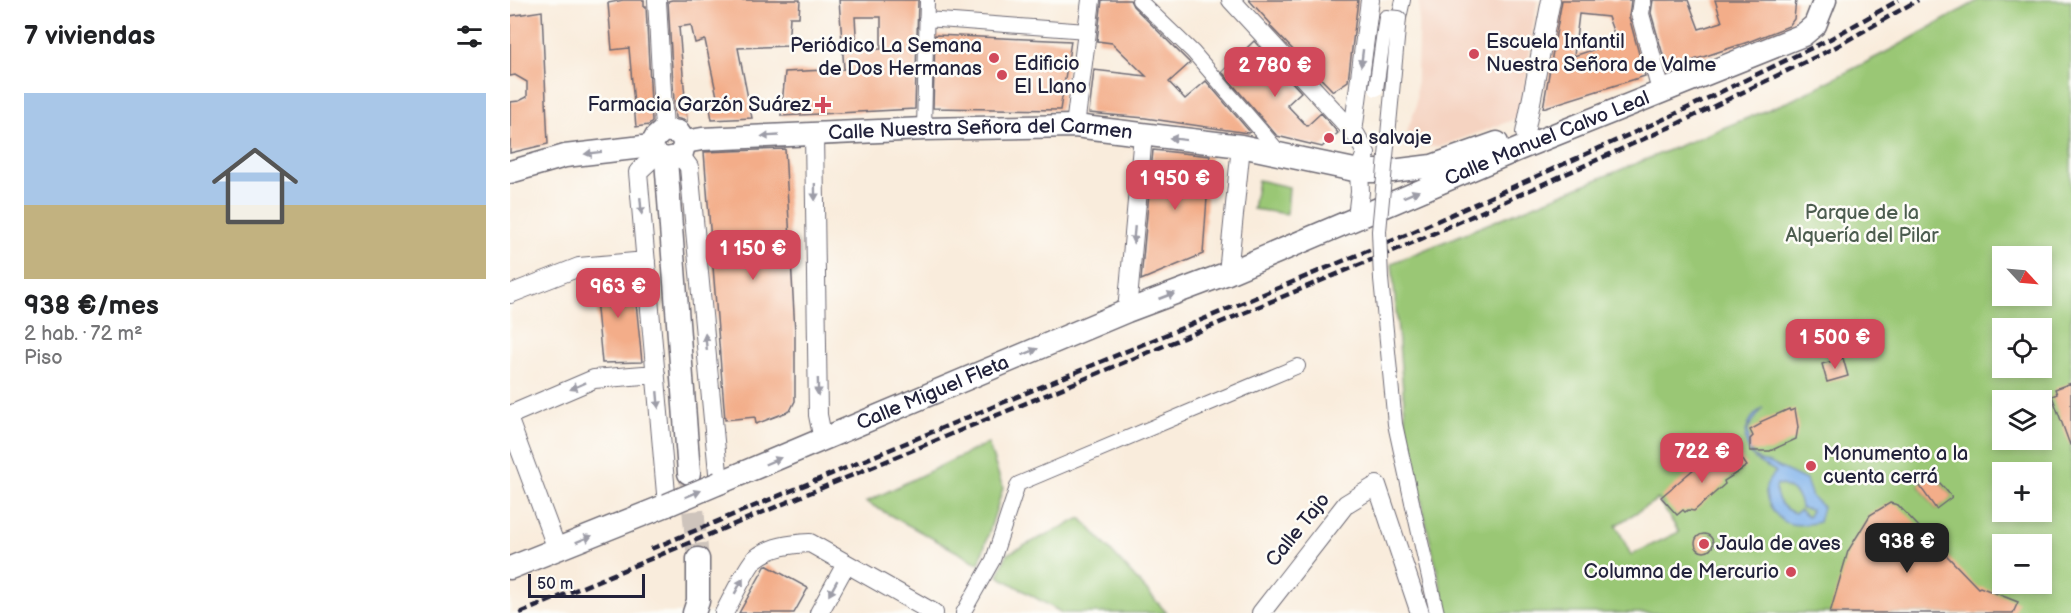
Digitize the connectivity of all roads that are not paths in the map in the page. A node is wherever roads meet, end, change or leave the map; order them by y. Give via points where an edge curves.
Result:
1 (657, 0) edge
2 (927, 0) edge
3 (1091, 0) edge
4 (1139, 0) edge
5 (1231, 0) edge
6 (1370, 0) edge
7 (1403, 0) edge
8 (1551, 0) edge
9 (1642, 0) edge
10 (1812, 0) edge
11 (1825, 0) edge
12 (926, 18) junction
13 (1399, 18) junction
14 (1088, 31) junction
15 (1803, 35) junction
16 (1376, 89) dead end
17 (1658, 92) junction
18 (1075, 126) junction
19 (924, 129) junction
20 (1353, 132) junction
21 (814, 134) junction
22 (1143, 135) junction
23 (1522, 141) junction
24 (1241, 146) junction
25 (667, 148) junction
26 (1281, 154) junction
27 (1359, 171) junction
28 (510, 172) edge
29 (1357, 217) junction
30 (646, 261) junction
31 (1228, 273) junction
32 (510, 294) edge
33 (1127, 311) junction
34 (1298, 366) dead end
35 (656, 374) junction
36 (510, 416) edge
37 (510, 423) edge
38 (823, 440) junction
39 (689, 473) tunnel mouth
40 (719, 483) junction
41 (667, 505) junction
42 (557, 549) junction
43 (698, 559) tunnel mouth
44 (846, 564) junction
45 (510, 568) edge
46 (694, 613) edge
47 (724, 613) edge
48 (819, 613) edge
49 (934, 613) edge
50 (963, 613) edge
51 (1261, 613) edge
52 (1420, 613) edge
53 (1437, 613) edge

1 - 25 street
2 - 12 street
3 - 14 street
4 - 26 street via 1193,52
5 - 20 street
6 -> 20 street
7 - 13 street
8 - 23 street
9 - 17 street via 1640,14
10 - 15 street
11 - 15 street via 1815,25
12 - 14 street
12 - 19 street
13 - 16 street, bridge via 1386,17
13 - 53 street, bridge via 1379,231 1381,279 1395,424
14 - 18 street
15 - 17 street, Calle Manuel Calvo Leal
17 - 23 street, Calle Nuestra Señora del Carmen
18 - 19 street, Calle Nuestra Señora del Carmen
18 - 22 street, Calle Nuestra Señora del Carmen
19 - 21 street, Calle Nuestra Señora del Carmen
20 - 27 street via 1366,153
21 -> 25 street, Calle Nuestra Señora del Carmen via 702,139
21 -> 38 street via 818,415
24 -> 22 street, Calle Nuestra Señora del Carmen
22 -> 33 street
23 - 27 street, Calle Nuestra Señora del Carmen via 1432,166
29 -> 23 street, Calle Manuel Calvo Leal
24 - 26 street, Calle Nuestra Señora del Carmen
24 - 31 street
25 -> 28 street, Calle Nuestra Señora del Carmen via 565,156
25 -> 30 street via 638,172
25 - 39 street
40 -> 25 street via 689,167
26 - 27 street, Calle Nuestra Señora del Carmen
27 - 29 street
29 - 31 street, Calle Miguel Fleta
30 - 32 street via 579,267
30 - 35 street
33 -> 31 street, Calle Miguel Fleta
38 -> 33 street, Calle Miguel Fleta
34 - 50 street via 1018,484 993,560
35 -> 36 street via 594,379
35 -> 41 street
37 - 42 street
40 -> 38 street, Calle Miguel Fleta
41 -> 40 street, Calle Miguel Fleta, bridge
42 -> 41 street, Calle Miguel Fleta
42 - 45 street, Calle Miguel Fleta
43 - 46 street via 698,601
47 -> 44 street via 754,560 774,549 810,543
44 -> 48 street
44 - 49 street
51 - 52 street, Calle Tajo via 1346,504 1377,485

